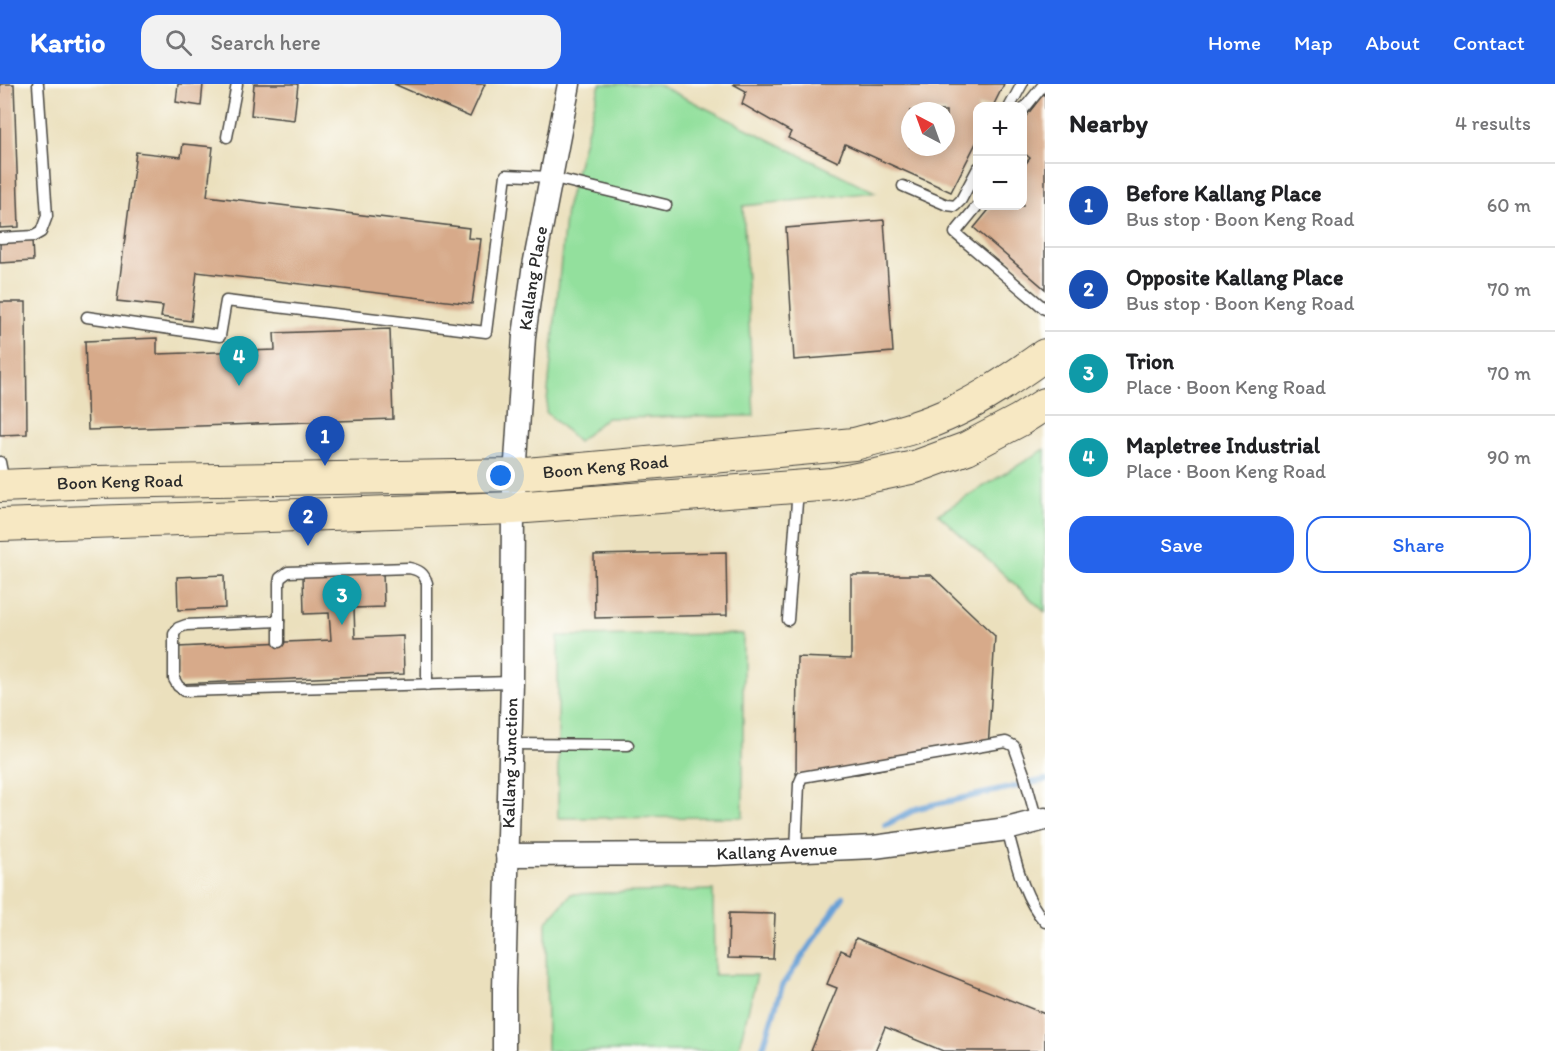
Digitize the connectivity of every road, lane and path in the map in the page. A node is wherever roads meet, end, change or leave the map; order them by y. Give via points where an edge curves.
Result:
1 (38, 84) edge
2 (237, 84) edge
3 (569, 84) edge
4 (1022, 84) edge
5 (1044, 84) edge
6 (1012, 102) edge
7 (1027, 105) edge
8 (226, 137) dead end
9 (550, 177) junction
10 (973, 177) edge
11 (903, 186) dead end
12 (666, 205) dead end
13 (974, 210) edge
14 (0, 238) edge
15 (1045, 309) edge
16 (87, 318) dead end
17 (1045, 355) edge
18 (1045, 404) edge
19 (516, 475) junction
20 (2, 478) edge
21 (798, 486) junction
22 (513, 508) junction
23 (0, 525) edge
24 (788, 620) dead end
25 (279, 621) junction
26 (279, 642) dead end
27 (512, 682) junction
28 (427, 685) junction
29 (510, 744) junction
30 (628, 745) dead end
31 (1041, 820) edge
32 (1007, 829) junction
33 (796, 851) junction
34 (507, 855) junction
35 (1045, 922) edge
36 (504, 1051) edge

1 - 14 lane via 47,216 41,231 34,236
2 - 8 lane
3 - 9 street, Kallang Place
4 - 6 lane
5 - 7 lane
9 - 12 lane
9 - 16 lane via 506,175 486,332 226,301 220,336
9 - 19 street, Kallang Place via 524,336
10 - 11 lane via 955,206
13 - 15 lane via 955,233
17 - 19 main road, Boon Keng Road via 955,412 854,444
18 - 21 main road, Boon Keng Road via 967,448 915,466 833,484
19 - 20 main road, Boon Keng Road via 108,482
19 - 22 street, Kallang Junction
21 - 22 main road, Boon Keng Road
21 - 24 lane
22 - 23 main road, Boon Keng Road
22 - 27 street, Kallang Junction
25 - 26 lane
25 - 28 lane via 279,583 288,572 416,570 427,583
25 - 28 lane via 182,626 175,630 174,679 178,686 185,691 280,684
27 - 28 lane
27 - 29 street, Kallang Junction
29 - 30 lane
29 - 34 street, Kallang Junction
31 - 32 street, Kallang Avenue
31 - 33 lane via 1014,746 1006,742 802,777
32 - 33 street, Kallang Avenue via 874,847
32 - 35 lane via 1026,892
33 - 34 street, Kallang Avenue
34 - 36 street, Kallang Junction

